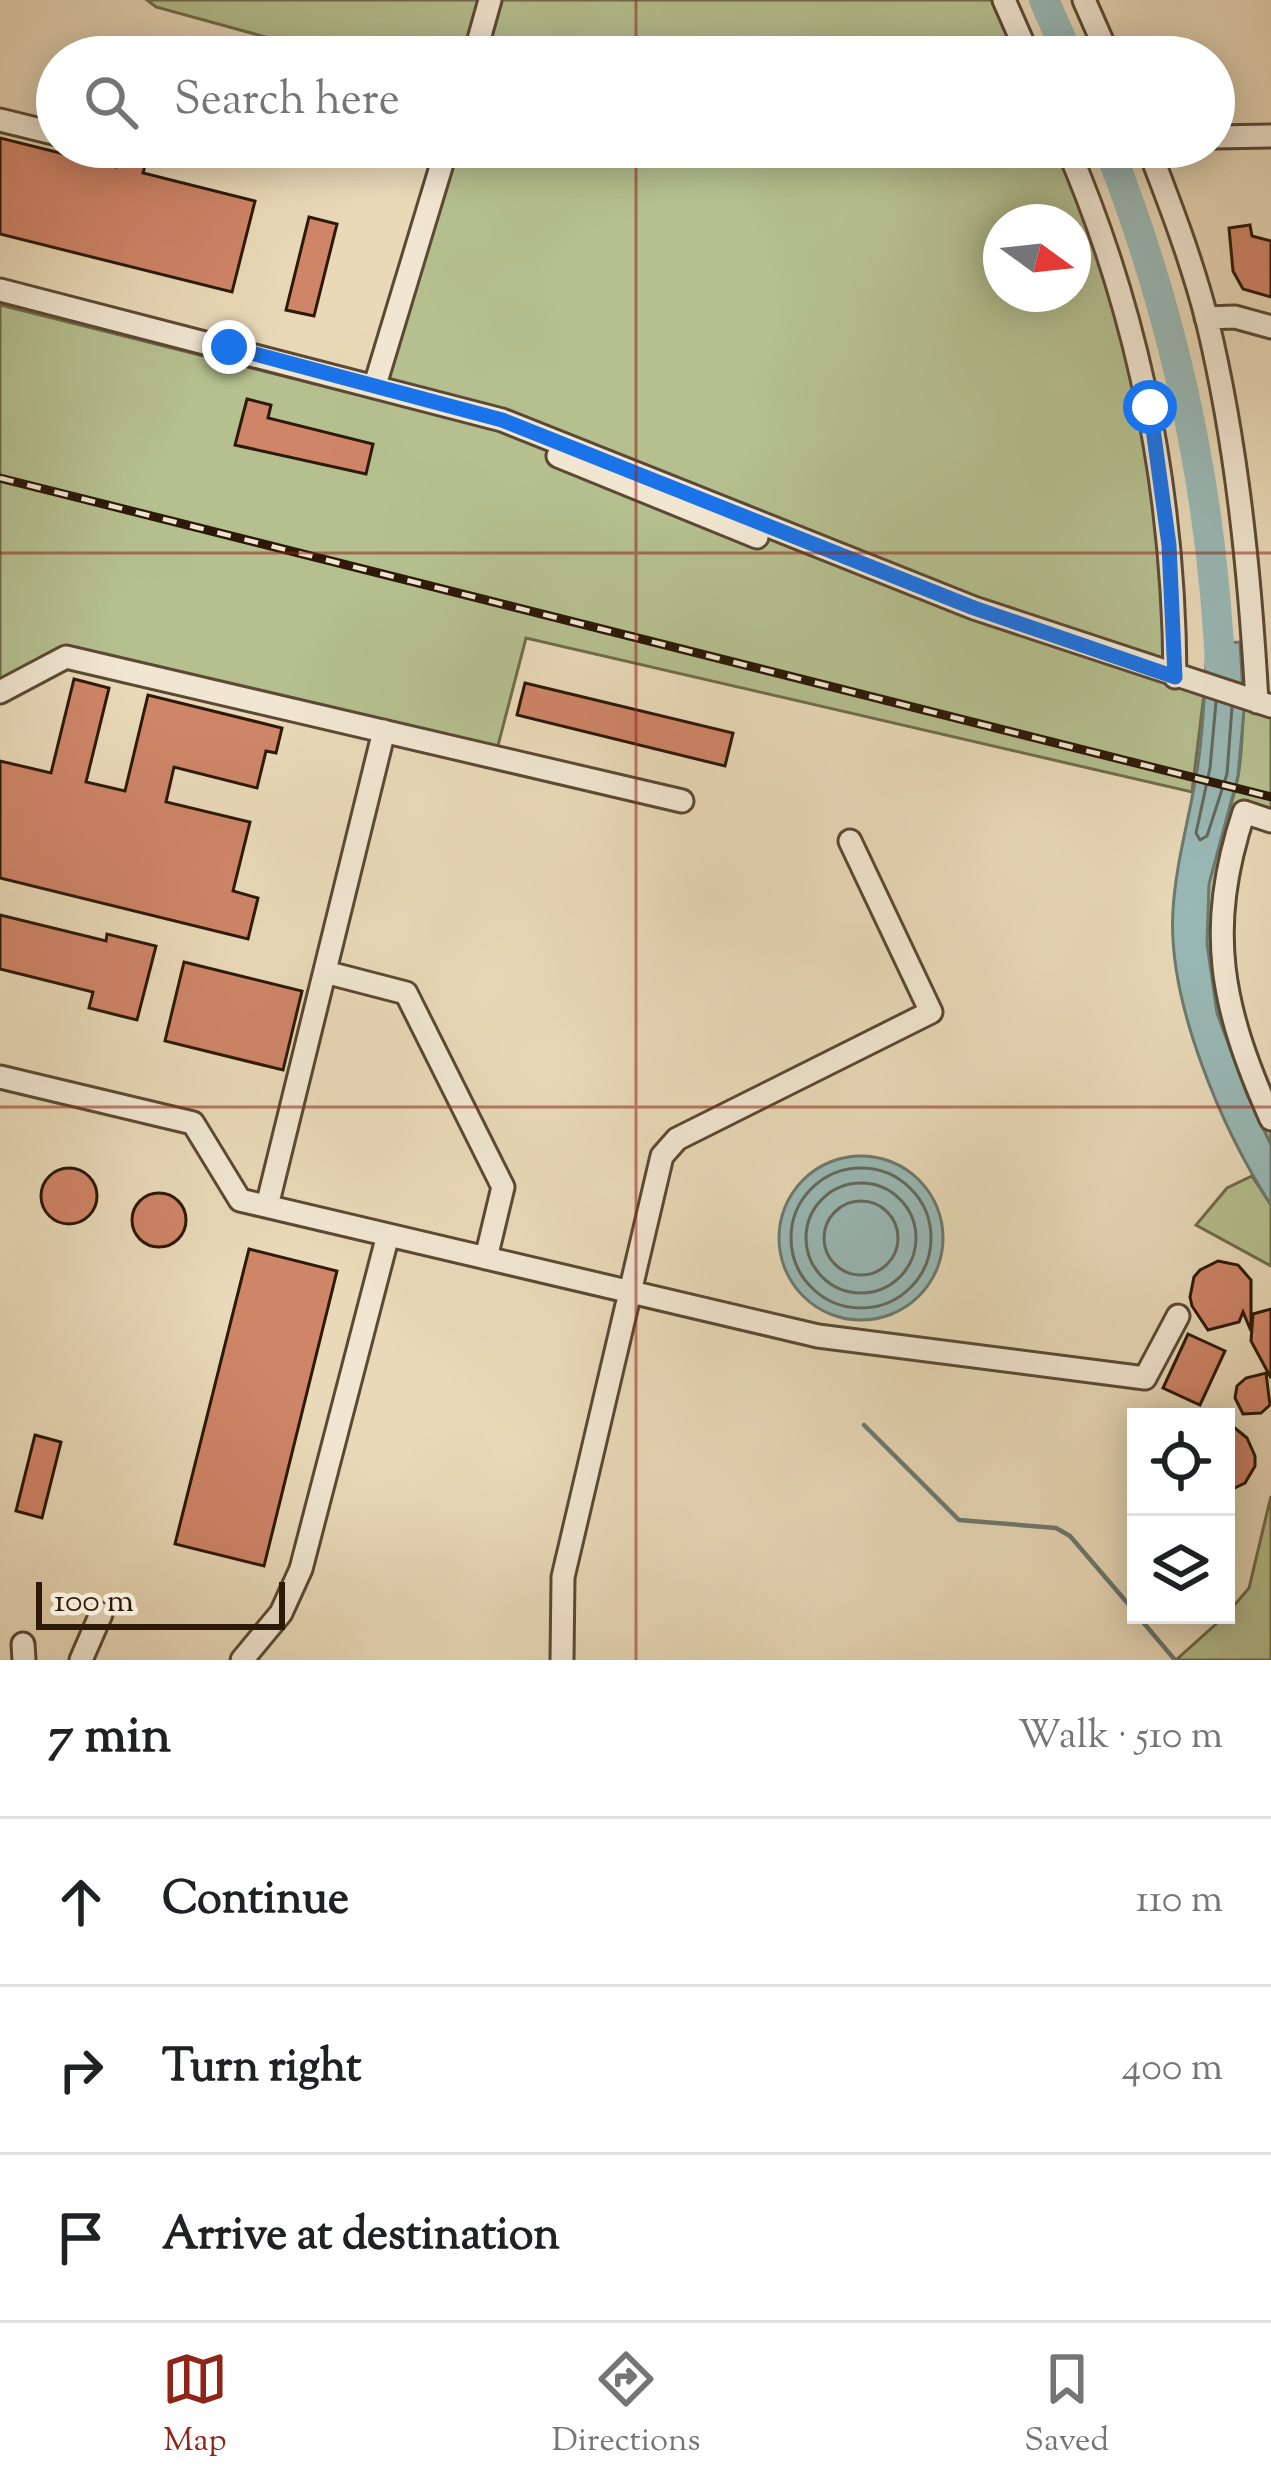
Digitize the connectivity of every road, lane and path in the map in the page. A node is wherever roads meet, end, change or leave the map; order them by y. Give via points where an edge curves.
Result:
1 (490, 0) edge
2 (1004, 0) edge
3 (1084, 0) edge
4 (480, 36) edge
5 (1020, 36) edge
6 (1100, 36) edge
7 (0, 120) edge
8 (36, 129) edge
9 (1235, 136) edge
10 (1271, 136) edge
11 (441, 168) edge
12 (1075, 168) edge
13 (1155, 168) edge
14 (0, 290) edge
15 (0, 305) edge
16 (1206, 319) junction
17 (1271, 327) edge
18 (375, 385) junction
19 (974, 608) junction
20 (0, 667) edge
21 (32, 675) junction
22 (1184, 680) junction
23 (0, 692) edge
24 (1257, 702) edge
25 (384, 731) junction
26 (682, 801) dead end
27 (1271, 821) edge
28 (850, 841) dead end
29 (325, 972) junction
30 (0, 1077) edge
31 (1271, 1119) edge
32 (267, 1206) junction
33 (388, 1234) junction
34 (486, 1258) junction
35 (630, 1292) junction
36 (1178, 1316) dead end
37 (101, 1614) dead end
38 (81, 1660) edge
39 (242, 1660) edge
40 (562, 1660) edge

1 - 4 street
2 - 5 street
3 - 6 street
7 - 8 street
9 - 10 street
11 - 18 street
12 - 22 street via 1119,280 1150,407
13 - 16 street
14 - 18 street
15 - 19 street via 499,433 737,530
16 - 17 street via 1235,316
16 - 24 street via 1235,474
18 - 19 street via 543,434
19 - 22 street
20 - 21 street
21 - 23 street
21 - 25 street via 66,657
22 - 24 street
25 - 26 street
25 - 29 street
27 - 31 street via 1244,812 1222,887 1222,957 1237,1031
28 - 35 street via 931,1012 669,1146
29 - 32 street
29 - 34 street via 406,993 503,1186
30 - 32 street via 193,1123 240,1200
32 - 33 street
33 - 34 street
33 - 39 street via 301,1569 281,1613
34 - 35 street
35 - 36 street via 818,1336 1145,1378
35 - 40 street via 563,1577
37 - 38 street

